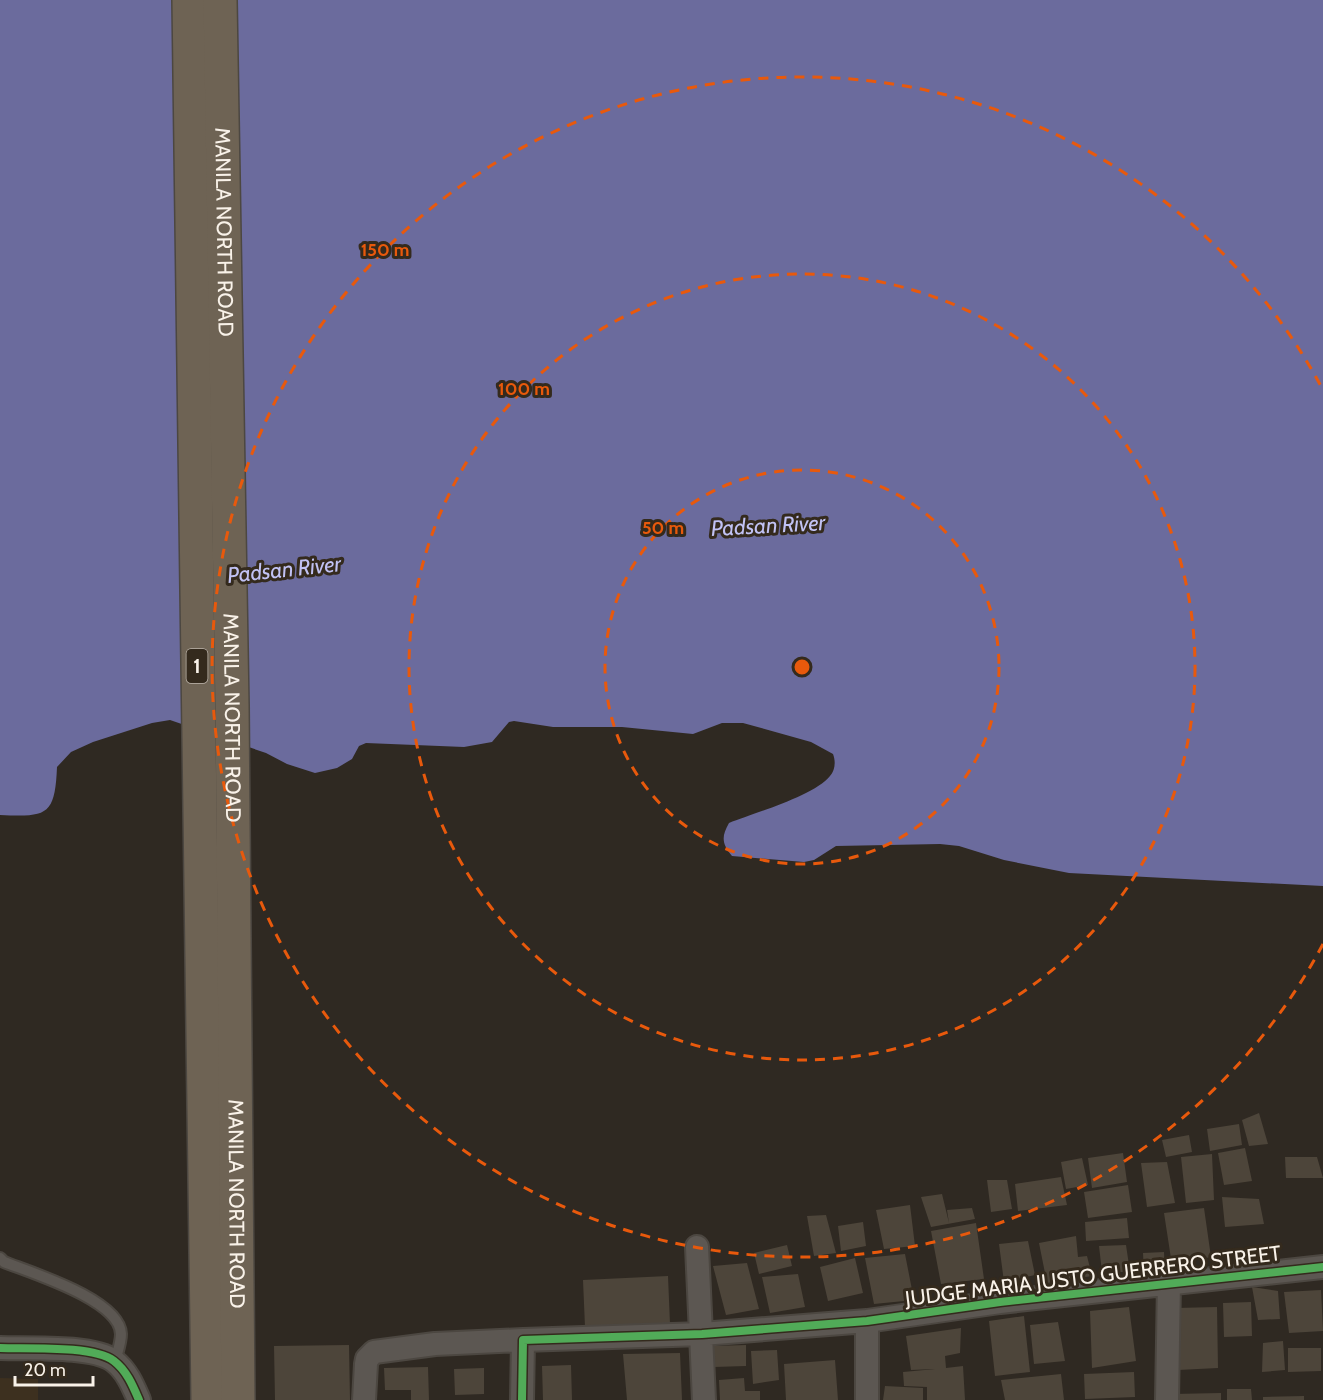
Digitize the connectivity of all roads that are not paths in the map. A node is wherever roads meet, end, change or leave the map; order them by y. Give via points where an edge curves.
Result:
1 (189, 0) edge
2 (220, 0) edge
3 (697, 1246) dead end
4 (0, 1258) edge
5 (1323, 1267) edge
6 (1169, 1282) junction
7 (867, 1321) junction
8 (223, 1332) junction
9 (702, 1334) junction
10 (523, 1340) junction
11 (0, 1348) edge
12 (115, 1362) junction
13 (139, 1400) edge
14 (208, 1400) edge
15 (238, 1400) edge
16 (364, 1400) edge
17 (522, 1400) edge
18 (704, 1400) edge
19 (867, 1400) edge
20 (1167, 1400) edge

1 - 8 highway, MANILA NORTH ROAD / 1 via 197,708
2 - 8 highway, MANILA NORTH ROAD / 1 via 231,694
3 - 9 street
4 - 12 lane via 84,1294 114,1317 121,1333
5 - 6 street, JUDGE MARIA JUSTO GUERRERO STREET
6 - 7 street, JUDGE MARIA JUSTO GUERRERO STREET
6 - 20 street
7 - 9 street, JUDGE MARIA JUSTO GUERRERO STREET
7 - 19 street
8 - 14 highway, MANILA NORTH ROAD / 1
8 - 15 highway, MANILA NORTH ROAD / 1
9 - 10 street, JUDGE MARIA JUSTO GUERRERO STREET
9 - 18 street
10 - 16 street, JUDGE MARIA JUSTO GUERRERO STREET via 435,1344 374,1352 367,1359
10 - 17 street
11 - 12 street via 76,1350 106,1356
12 - 13 street

